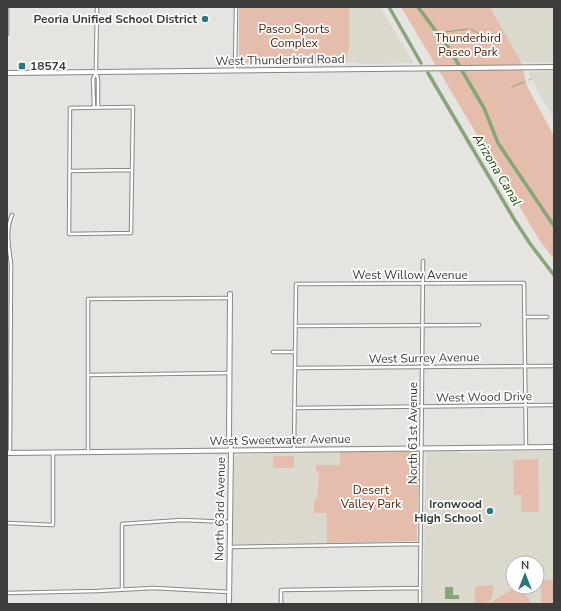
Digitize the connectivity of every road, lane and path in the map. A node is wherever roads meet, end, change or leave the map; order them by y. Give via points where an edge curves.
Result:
1 (7, 7) edge
2 (97, 7) edge
3 (236, 7) edge
4 (7, 34) edge
5 (554, 67) edge
6 (235, 71) junction
7 (96, 72) junction
8 (7, 73) edge
9 (94, 93) junction
10 (98, 93) junction
11 (94, 108) junction
12 (98, 108) junction
13 (132, 170) junction
14 (70, 171) junction
15 (12, 215) dead end
16 (7, 235) edge
17 (423, 261) dead end
18 (423, 283) junction
19 (230, 296) joint
20 (9, 300) edge
21 (524, 317) junction
22 (547, 317) dead end
23 (479, 325) dead end
24 (296, 326) junction
25 (423, 326) junction
26 (273, 352) dead end
27 (295, 352) junction
28 (525, 366) junction
29 (554, 366) edge
30 (295, 368) junction
31 (422, 368) junction
32 (229, 373) junction
33 (88, 375) junction
34 (8, 376) edge
35 (554, 405) edge
36 (526, 406) junction
37 (422, 407) junction
38 (294, 408) junction
39 (526, 447) junction
40 (554, 447) edge
41 (422, 448) junction
42 (294, 449) junction
43 (231, 450) junction
44 (88, 452) junction
45 (8, 453) edge
46 (53, 453) junction
47 (230, 522) junction
48 (7, 523) edge
49 (421, 544) junction
50 (230, 547) junction
51 (420, 588) junction
52 (122, 589) junction
53 (229, 592) junction
54 (7, 593) edge
55 (229, 604) edge
56 (281, 604) edge
57 (420, 604) edge

1 - 4 street
2 - 7 street
3 - 6 street
5 - 6 street, West Thunderbird Road
6 - 7 street, West Thunderbird Road
7 - 8 street, West Thunderbird Road
7 - 9 street
7 - 10 street
9 - 10 street
9 - 11 street
10 - 12 street
11 - 12 street
11 - 14 street via 70,108
12 - 13 street via 133,108
13 - 14 street
13 - 14 street via 131,234 69,234
15 - 16 street
16 - 20 street via 11,264
17 - 18 street, North 61st Avenue
18 - 21 street, West Willow Avenue via 524,283
18 - 24 street, West Willow Avenue via 296,284
18 - 25 street, North 61st Avenue
19 - 32 street, North 63rd Avenue
19 - 33 street via 88,299
20 - 34 street
21 - 22 street
21 - 28 street
23 - 25 street
24 - 25 street
24 - 27 street
25 - 31 street, North 61st Avenue
26 - 27 street
27 - 30 street
28 - 29 street, West Surrey Avenue
28 - 31 street, West Surrey Avenue
28 - 36 street
30 - 31 street, West Surrey Avenue
30 - 38 street
31 - 37 street, North 61st Avenue
32 - 33 street
32 - 43 street, North 63rd Avenue
33 - 44 street
34 - 45 street
35 - 36 street, West Wood Drive
36 - 37 street, West Wood Drive
36 - 39 street
37 - 38 street, West Wood Drive
37 - 41 street, North 61st Avenue
38 - 42 street
39 - 40 street, West Sweetwater Avenue
39 - 41 street, West Sweetwater Avenue
41 - 42 street, West Sweetwater Avenue
41 - 49 street, North 61st Avenue
42 - 43 street, West Sweetwater Avenue
43 - 44 street, West Sweetwater Avenue
43 - 47 street, North 63rd Avenue
44 - 46 street, West Sweetwater Avenue
45 - 46 street, West Sweetwater Avenue
46 - 48 street via 53,525
47 - 50 street, North 63rd Avenue
47 - 52 street via 182,520 122,524
49 - 50 street
49 - 51 street, North 61st Avenue
50 - 53 street, North 63rd Avenue
51 - 56 street via 281,590
51 - 57 street, North 61st Avenue
52 - 53 street
52 - 54 street via 98,592
53 - 55 street, North 63rd Avenue

